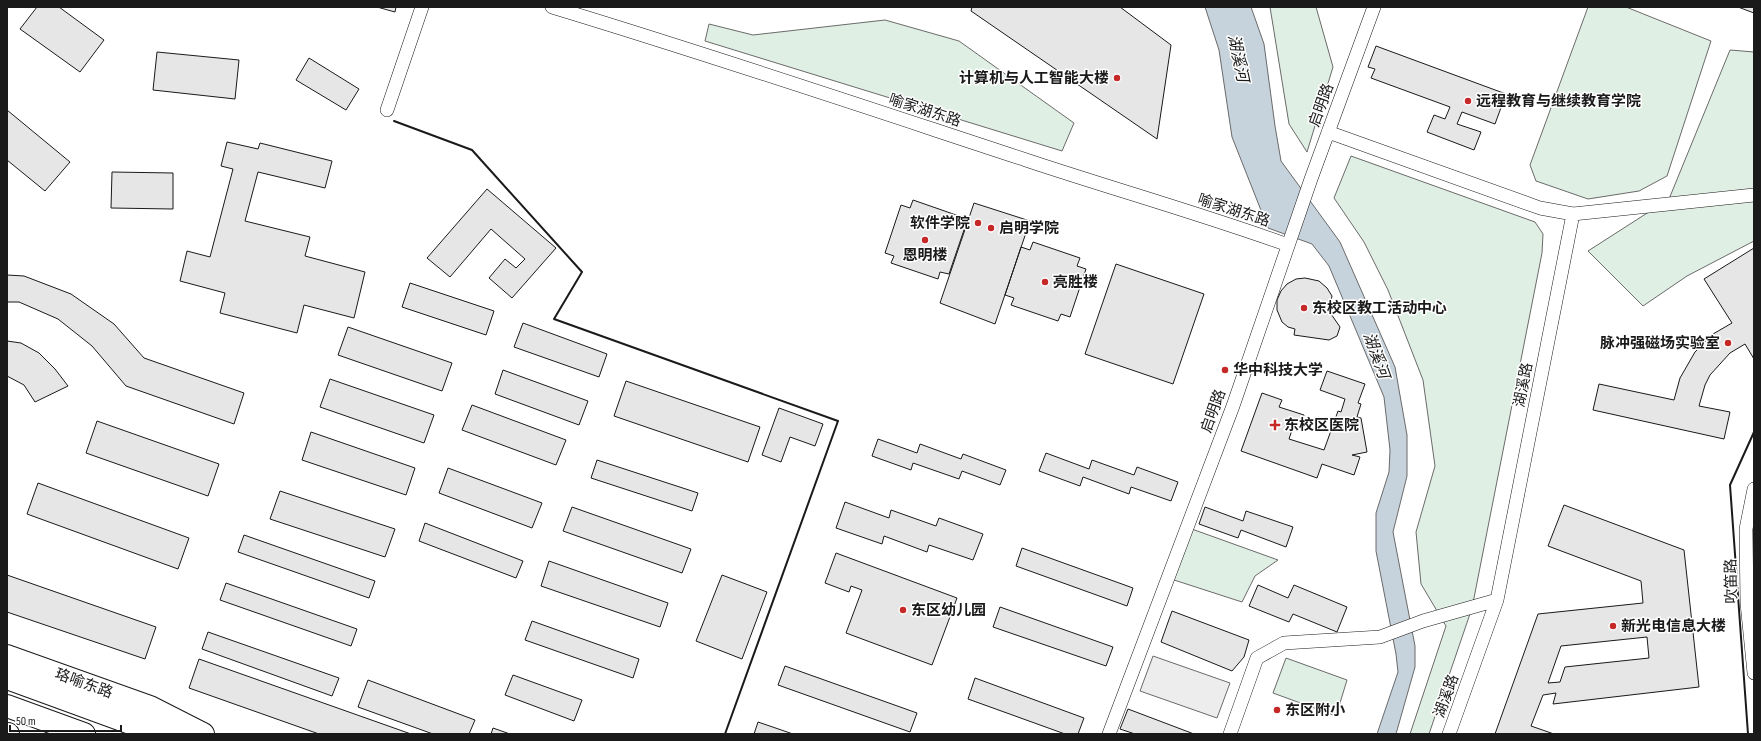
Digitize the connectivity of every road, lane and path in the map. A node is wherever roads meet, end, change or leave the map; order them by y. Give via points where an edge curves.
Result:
1 (422, 7) edge
2 (552, 7) edge
3 (1374, 7) edge
4 (387, 110) dead end
5 (1328, 132) junction
6 (1754, 195) edge
7 (1573, 214) junction
8 (1288, 244) junction
9 (1754, 489) edge
10 (1497, 600) junction
11 (7, 656) edge
12 (1754, 673) edge
13 (7, 678) edge
14 (7, 706) edge
15 (84, 734) edge
16 (168, 734) edge
17 (203, 734) edge
18 (1109, 734) edge
19 (1230, 734) edge
20 (1449, 734) edge

1 - 4 street
2 - 8 street, 喻家湖东路
3 - 5 street, 启明路
5 - 7 street via 1540,208
5 - 8 street, 启明路
6 - 7 street
7 - 10 street, 湖溪路
8 - 18 street, 启明路 via 1233,406
9 - 12 street, 吹笛路 via 1746,529 1747,603
10 - 19 street via 1423,621 1380,637 1284,643 1257,658
10 - 20 street, 湖溪路
11 - 17 highway, 珞喻东路 via 150,707
13 - 16 highway via 133,724
14 - 15 highway

